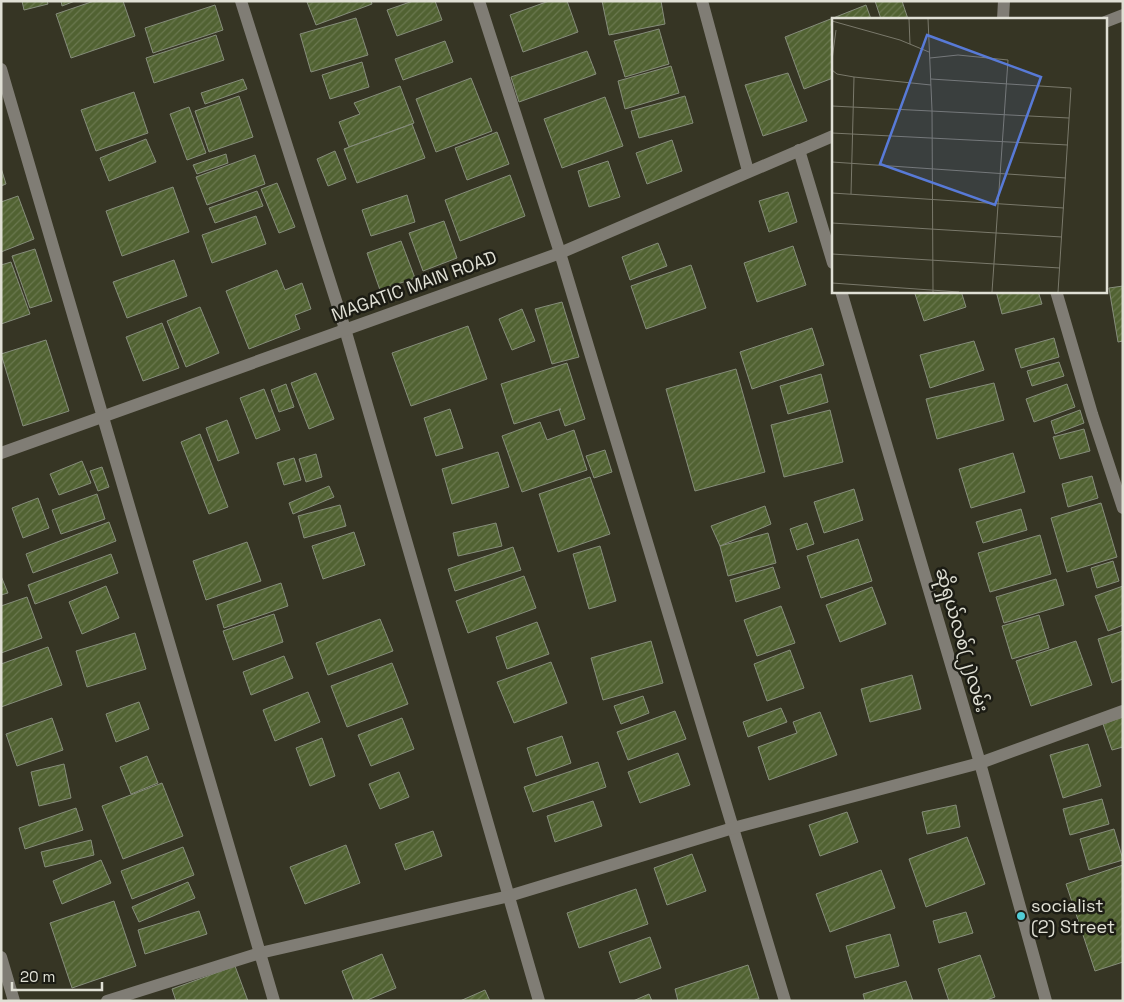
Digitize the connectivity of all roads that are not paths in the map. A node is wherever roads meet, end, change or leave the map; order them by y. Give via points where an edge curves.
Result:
1 (241, 1) edge
2 (479, 1) edge
3 (702, 1) edge
4 (1004, 1) edge
5 (1123, 15) edge
6 (1003, 18) edge
7 (1106, 22) edge
8 (1, 69) edge
9 (832, 136) edge
10 (799, 150) junction
11 (748, 171) junction
12 (560, 252) junction
13 (832, 260) edge
14 (841, 292) edge
15 (1056, 292) edge
16 (345, 329) junction
17 (103, 417) junction
18 (1, 453) edge
19 (1123, 508) edge
20 (1123, 711) edge
21 (980, 763) junction
22 (733, 828) junction
23 (509, 896) junction
24 (260, 954) junction
25 (1, 957) edge
26 (14, 1001) edge
27 (107, 1001) edge
28 (274, 1001) edge
29 (539, 1001) edge
30 (785, 1001) edge
31 (1046, 1001) edge

1 - 16 street
2 - 12 street
3 - 11 street
4 - 6 street
5 - 7 street
8 - 17 street
9 - 10 street, MAGATIC MAIN ROAD
10 - 11 street, MAGATIC MAIN ROAD
10 - 13 street
11 - 12 street, MAGATIC MAIN ROAD
12 - 16 street, MAGATIC MAIN ROAD
12 - 22 street
14 - 21 street, ဆိုရှယ်လစ်(၂)လမ်း
15 - 19 street
16 - 17 street, MAGATIC MAIN ROAD
16 - 23 street
17 - 18 street, MAGATIC MAIN ROAD
17 - 24 street
20 - 21 street
21 - 22 street
21 - 31 street, ဆိုရှယ်လစ်(၂)လမ်း
22 - 23 street
22 - 30 street
23 - 24 street
23 - 29 street
24 - 27 street
24 - 28 street
25 - 26 street

